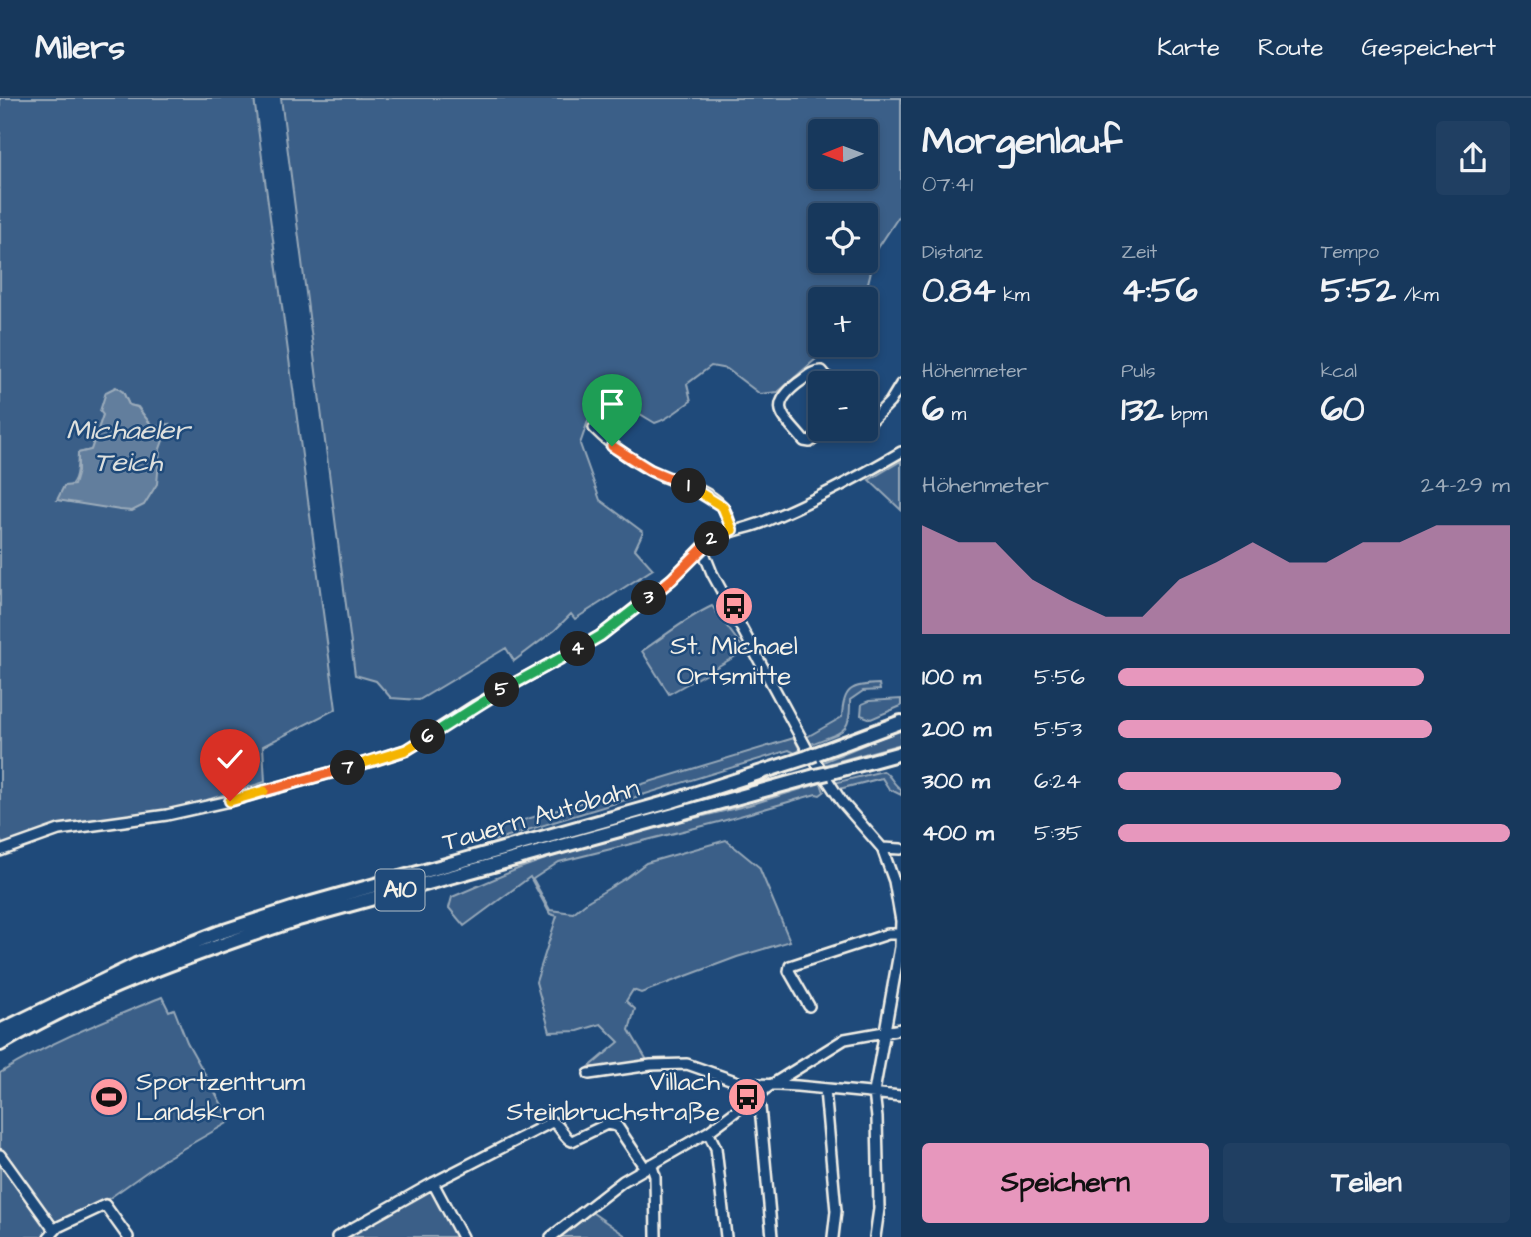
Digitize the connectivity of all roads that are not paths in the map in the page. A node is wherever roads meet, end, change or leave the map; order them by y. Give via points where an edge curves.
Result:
1 (808, 376) edge
2 (901, 384) edge
3 (878, 414) edge
4 (594, 428) dead end
5 (811, 441) edge
6 (901, 452) edge
7 (732, 530) junction
8 (702, 548) junction
9 (901, 722) edge
10 (901, 753) edge
11 (882, 848) junction
12 (901, 849) edge
13 (0, 851) edge
14 (901, 934) edge
15 (809, 1006) dead end
16 (901, 1029) edge
17 (0, 1031) edge
18 (886, 1032) junction
19 (0, 1044) edge
20 (589, 1074) dead end
21 (771, 1085) junction
22 (825, 1090) junction
23 (874, 1092) junction
24 (901, 1096) edge
25 (754, 1097) junction
26 (708, 1132) junction
27 (0, 1155) edge
28 (648, 1166) junction
29 (433, 1183) junction
30 (51, 1234) edge
31 (128, 1237) edge
32 (337, 1237) edge
33 (462, 1237) edge
34 (551, 1237) edge
35 (656, 1237) edge
36 (726, 1237) edge
37 (772, 1237) edge
38 (833, 1237) edge
39 (874, 1237) edge

1 - 5 street via 783,395 780,403 781,412 804,441
2 - 3 street
4 - 7 street via 612,446 650,470 717,501
6 - 7 street via 842,486 759,524
7 - 8 street
8 - 11 street via 807,749 842,802
8 - 13 street via 672,579 600,636 406,750 230,801 167,816 59,830
9 - 17 highway, Tauern Autobahn / A10 via 668,802 218,933 136,965
10 - 19 highway, Tauern Autobahn / A10, bridge via 298,919 146,974
11 - 12 street
11 - 14 street via 894,881
14 - 15 street via 888,934 790,966
14 - 18 street
16 - 18 street
18 - 21 street via 845,1039
18 - 23 street
20 - 21 street via 688,1064 741,1083
21 - 22 street
21 - 25 street
22 - 23 street
22 - 38 street via 836,1211
23 - 24 street
23 - 39 street via 879,1209
25 - 26 street
25 - 37 street via 760,1107
26 - 28 street
26 - 36 street via 716,1148
27 - 30 street
28 - 29 street via 617,1126 607,1124 572,1141 552,1122
28 - 34 street
28 - 35 street via 655,1176
29 - 32 street
29 - 33 street
30 - 31 street via 105,1205

